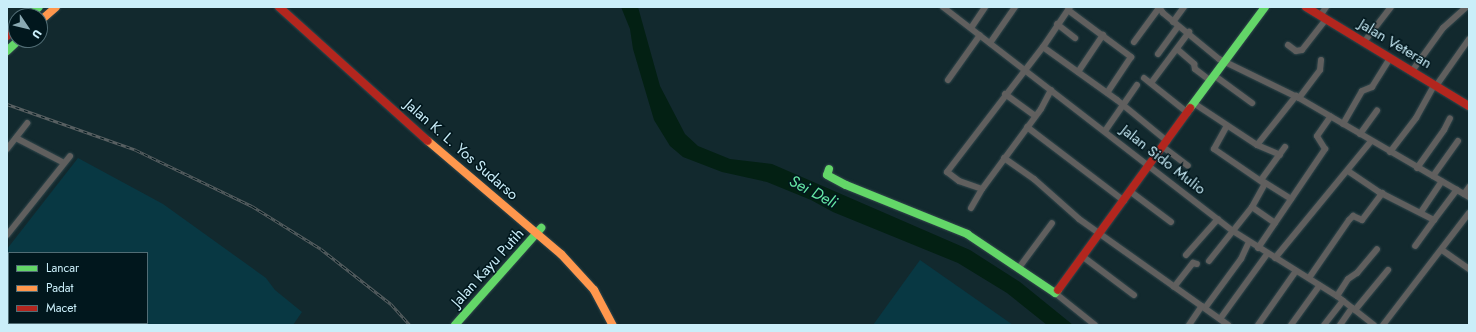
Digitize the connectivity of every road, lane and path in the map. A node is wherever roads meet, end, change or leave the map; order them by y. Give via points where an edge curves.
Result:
1 (56, 7) edge
2 (279, 7) edge
3 (288, 7) edge
4 (943, 7) edge
5 (986, 7) edge
6 (1015, 7) edge
7 (1159, 7) edge
8 (1184, 7) edge
9 (1265, 7) edge
10 (1306, 7) edge
11 (1326, 7) edge
12 (1391, 7) edge
13 (1468, 7) edge
14 (1069, 9) edge
15 (48, 14) edge
16 (1323, 17) junction
17 (1058, 24) junction
18 (1176, 24) junction
19 (971, 28) junction
20 (1189, 32) junction
21 (980, 35) junction
22 (1103, 35) junction
23 (1075, 38) dead end
24 (1469, 39) edge
25 (990, 42) junction
26 (1134, 42) dead end
27 (1364, 42) junction
28 (1288, 45) dead end
29 (1043, 47) junction
30 (1177, 49) junction
31 (1158, 54) dead end
32 (1390, 58) junction
33 (1321, 60) dead end
34 (1226, 62) junction
35 (1025, 70) junction
36 (1412, 71) junction
37 (1078, 72) junction
38 (1144, 78) dead end
39 (1213, 79) junction
40 (948, 80) dead end
41 (1151, 83) junction
42 (1137, 85) dead end
43 (1435, 85) junction
44 (1051, 90) junction
45 (1107, 93) junction
46 (1006, 94) junction
47 (1297, 97) junction
48 (1252, 103) dead end
49 (1195, 104) junction
50 (1123, 106) junction
51 (1469, 106) edge
52 (1377, 111) dead end
53 (1188, 113) junction
54 (1035, 116) junction
55 (1330, 116) junction
56 (1450, 118) dead end
57 (28, 123) dead end
58 (1343, 124) junction
59 (1227, 126) junction
60 (1027, 127) junction
61 (1105, 131) junction
62 (1360, 134) junction
63 (16, 138) junction
64 (1371, 141) junction
65 (1458, 141) dead end
66 (1165, 144) junction
67 (1257, 145) junction
68 (1285, 147) dead end
69 (7, 149) edge
70 (1390, 152) junction
71 (1280, 155) junction
72 (70, 156) dead end
73 (1004, 158) junction
74 (64, 163) junction
75 (1148, 164) junction
76 (1188, 166) dead end
77 (1417, 168) junction
78 (829, 169) dead end
79 (1348, 171) junction
80 (1433, 176) junction
81 (1263, 181) junction
82 (1442, 181) junction
83 (1469, 187) edge
84 (982, 189) junction
85 (1456, 190) junction
86 (1131, 192) junction
87 (1382, 193) junction
88 (1467, 196) edge
89 (1291, 199) junction
90 (1124, 201) junction
91 (1252, 207) junction
92 (971, 208) dead end
93 (1421, 212) junction
94 (1469, 213) edge
95 (1218, 219) junction
96 (1434, 220) junction
97 (1171, 222) dead end
98 (1052, 223) dead end
99 (1275, 223) junction
100 (540, 231) junction
101 (1233, 231) junction
102 (1100, 233) junction
103 (7, 235) edge
104 (1249, 242) junction
105 (1415, 246) dead end
106 (1258, 248) junction
107 (1377, 249) dead end
108 (1442, 250) junction
109 (1267, 254) junction
110 (1186, 255) dead end
111 (1082, 256) junction
112 (1275, 258) junction
113 (1209, 261) dead end
114 (1197, 264) dead end
115 (1018, 269) junction
116 (1469, 269) edge
117 (1388, 270) dead end
118 (1296, 271) junction
119 (1309, 278) junction
120 (1320, 285) junction
121 (1174, 287) junction
122 (1055, 293) junction
123 (1134, 295) dead end
124 (1337, 296) junction
125 (1343, 301) junction
126 (1203, 307) junction
127 (1354, 309) junction
128 (1224, 323) edge
129 (455, 325) edge
130 (613, 325) edge
131 (621, 325) edge
132 (1095, 325) edge
133 (1188, 325) edge
134 (1258, 325) edge
135 (1291, 325) edge
136 (1324, 325) edge
137 (1340, 325) edge
138 (1374, 325) edge
139 (1383, 325) edge

1 - 15 main road
2 - 100 main road, Jalan K. L. Yos Sudarso via 411,126
3 - 100 main road, Jalan K. L. Yos Sudarso
4 - 19 street, Jalan Sido Mulio
5 - 19 street
6 - 25 street
7 - 18 street
7 - 26 street
8 - 18 street
9 - 34 main road
10 - 16 main road, Jalan Veteran
11 - 16 street
12 - 27 street
13 - 36 street via 1443,28
14 - 17 street
14 - 22 street
16 - 27 main road, Jalan Veteran
16 - 28 street via 1302,50 1296,51
17 - 23 street
17 - 29 street
18 - 20 street
18 - 31 street
19 - 21 street, Jalan Sido Mulio
20 - 30 street
20 - 34 street
21 - 25 street, Jalan Sido Mulio
21 - 40 street
22 - 37 street
22 - 45 street via 1131,57
24 - 43 street
25 - 35 street, Jalan Sido Mulio
27 - 32 main road, Jalan Veteran
29 - 35 street
29 - 37 street
30 - 39 street via 1194,64 1195,70
30 - 41 street
32 - 36 main road, Jalan Veteran
32 - 58 street via 1372,87 1362,91
33 - 47 street via 1320,70
34 - 39 main road
34 - 47 street
35 - 44 street, Jalan Sido Mulio
35 - 46 street
36 - 43 main road, Jalan Veteran
37 - 45 street
38 - 41 street
39 - 48 street
39 - 49 main road
41 - 53 street
42 - 50 street
43 - 51 main road, Jalan Veteran
43 - 70 street via 1416,118
44 - 54 street
44 - 61 street, Jalan Sido Mulio
45 - 50 street
46 - 54 street
46 - 84 street via 946,172 959,181
47 - 55 street
47 - 67 street
49 - 53 main road
49 - 59 street
50 - 61 street
50 - 66 street
52 - 62 street
53 - 66 main road
54 - 60 street
55 - 58 street
55 - 89 street via 1318,136 1325,149
56 - 77 street
57 - 63 street
58 - 62 street
59 - 67 street
59 - 81 street via 1214,149
60 - 73 street
60 - 90 street
61 - 75 street, Jalan Sido Mulio
62 - 64 street
63 - 69 street
63 - 74 street
64 - 70 street
64 - 79 street
65 - 80 street
66 - 75 main road
66 - 76 street
67 - 71 street
68 - 71 street
70 - 77 street
71 - 81 street
72 - 74 street
73 - 84 street
73 - 102 street
74 - 103 street
75 - 86 main road
75 - 95 street, Jalan Sido Mulio
77 - 80 street
78 - 115 main road via 826,174 830,177 967,234
79 - 87 street
79 - 112 street
80 - 82 street
81 - 89 street
81 - 91 street via 1264,188
82 - 85 street
82 - 93 street
83 - 88 street
84 - 92 street
85 - 88 street
85 - 96 street
86 - 90 main road
86 - 97 street
87 - 93 street
87 - 119 street via 1362,220 1353,216 1348,220
89 - 99 street
90 - 102 main road
91 - 99 street
91 - 101 street
93 - 96 street
94 - 108 street
95 - 101 street, Jalan Sido Mulio
95 - 110 street
96 - 105 street
98 - 115 street
99 - 106 street
100 - 129 main road, Jalan Kayu Putih
100 - 130 main road, Jalan K. L. Yos Sudarso via 586,281
100 - 131 main road, Jalan K. L. Yos Sudarso via 587,272 613,307
101 - 104 street, Jalan Sido Mulio
101 - 113 street
102 - 111 main road
102 - 121 street
104 - 106 street, Jalan Sido Mulio
104 - 126 street via 1241,259
106 - 109 street, Jalan Sido Mulio
107 - 124 street via 1357,273 1348,279
108 - 116 street
108 - 139 street
109 - 112 street, Jalan Sido Mulio
109 - 128 street
111 - 122 main road
111 - 123 street
112 - 118 street, Jalan Sido Mulio
114 - 121 street via 1193,263
115 - 122 main road
117 - 127 street
118 - 119 street, Jalan Sido Mulio
118 - 134 street
119 - 120 street, Jalan Sido Mulio
120 - 124 street, Jalan Sido Mulio
120 - 135 street
121 - 126 street
122 - 132 street
124 - 125 street, Jalan Sido Mulio
125 - 127 street, Jalan Sido Mulio
125 - 136 street
126 - 128 street
126 - 133 street
127 - 137 street
127 - 138 street, Jalan Sido Mulio

